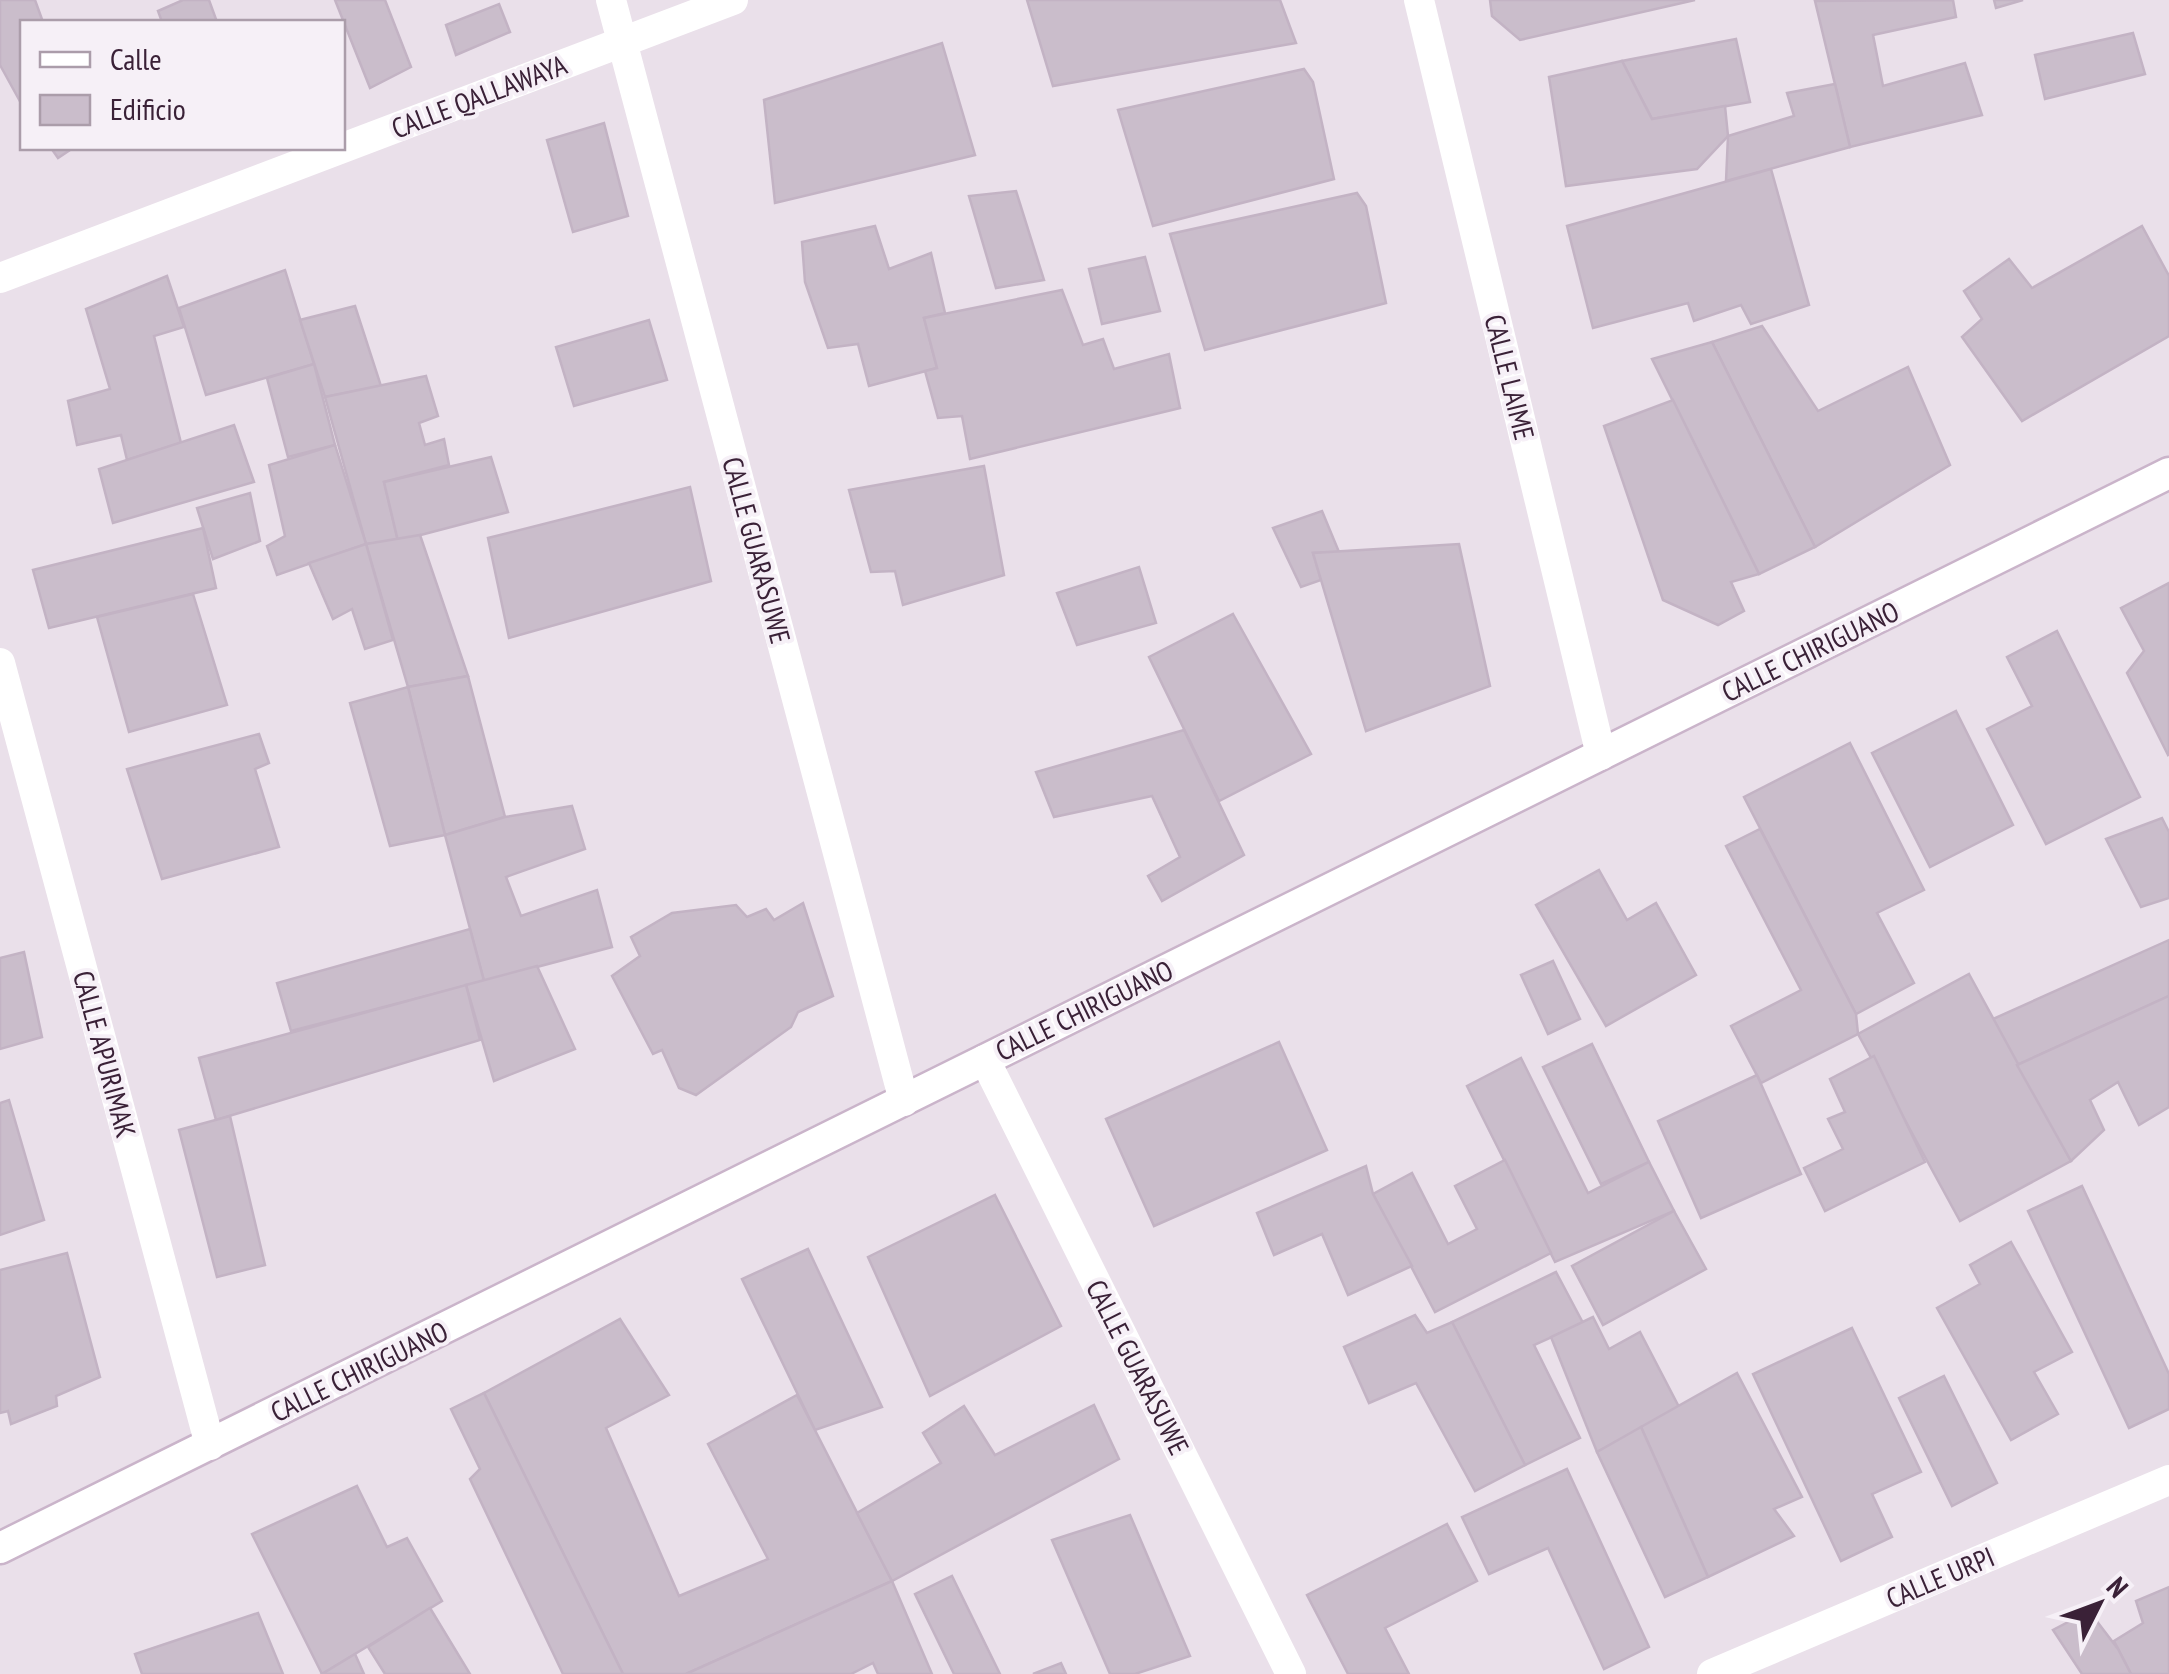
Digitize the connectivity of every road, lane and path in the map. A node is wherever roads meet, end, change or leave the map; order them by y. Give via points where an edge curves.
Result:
1 (611, 0) edge
2 (734, 0) edge
3 (1419, 0) edge
4 (621, 41) junction
5 (345, 146) edge
6 (335, 150) edge
7 (0, 278) edge
8 (2169, 473) edge
9 (0, 662) edge
10 (1601, 754) junction
11 (985, 1060) junction
12 (904, 1101) junction
13 (210, 1444) junction
14 (2169, 1480) edge
15 (0, 1548) edge
16 (1291, 1674) edge
17 (1712, 1674) edge

1 - 4 street, CALLE GUARASUWE
2 - 4 street, CALLE QALLAWAYA
3 - 10 street, CALLE LAIME
4 - 5 street, CALLE QALLAWAYA
4 - 12 street, CALLE GUARASUWE
6 - 7 street, CALLE QALLAWAYA
8 - 10 street, CALLE CHIRIGUANO
9 - 13 street, CALLE APURIMAK
10 - 11 street, CALLE CHIRIGUANO
11 - 12 street, CALLE CHIRIGUANO
11 - 16 street, CALLE GUARASUWE
12 - 13 street, CALLE CHIRIGUANO
13 - 15 street, CALLE CHIRIGUANO
14 - 17 street, CALLE URPI

